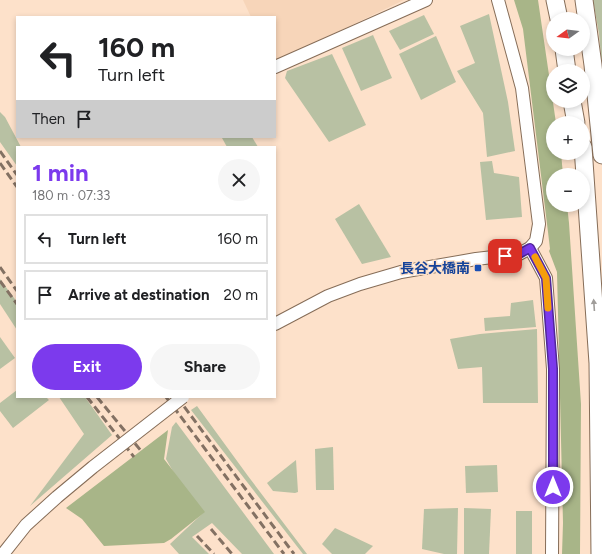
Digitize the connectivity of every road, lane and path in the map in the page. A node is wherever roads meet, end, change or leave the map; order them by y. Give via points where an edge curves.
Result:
1 (426, 0) edge
2 (498, 0) edge
3 (555, 0) edge
4 (567, 0) edge
5 (584, 0) edge
6 (558, 12) edge
7 (568, 12) edge
8 (276, 67) edge
9 (602, 156) edge
10 (588, 212) edge
11 (530, 248) junction
12 (276, 323) edge
13 (182, 398) edge
14 (3, 554) edge
15 (552, 554) edge
16 (600, 554) edge

1 - 8 street
2 - 11 street via 522,88 539,224 536,241
3 - 6 highway
4 - 7 highway
5 - 9 highway
16 -> 10 highway via 598,363
11 - 12 street via 519,254 401,272 360,284 328,296
11 - 15 street via 546,278 553,369
13 - 14 street, bridge via 63,492 26,525

